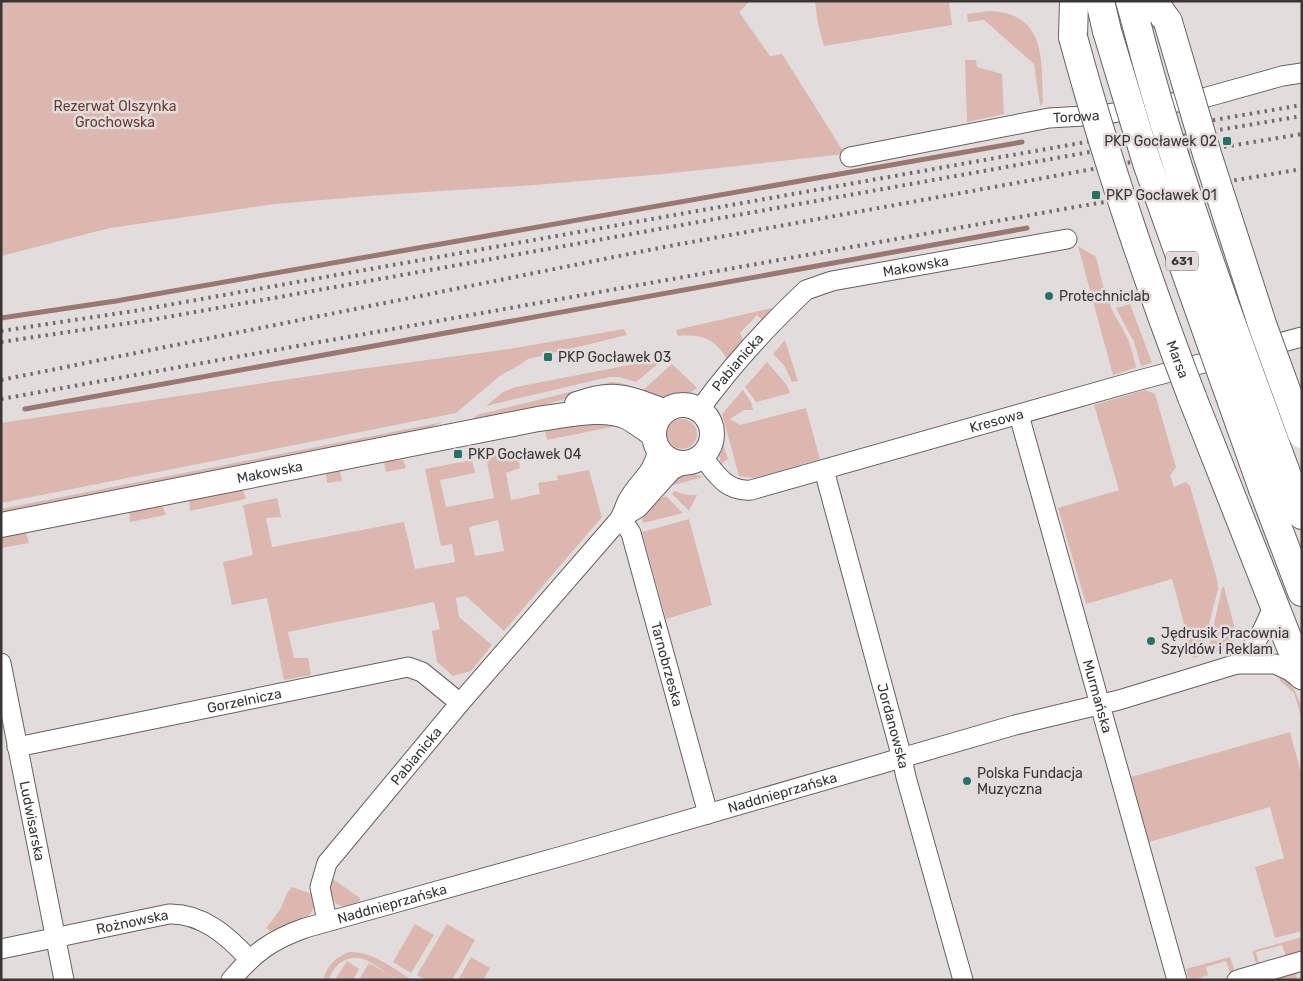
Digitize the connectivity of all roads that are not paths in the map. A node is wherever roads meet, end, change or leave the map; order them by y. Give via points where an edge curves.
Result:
1 (1074, 1) edge
2 (1100, 1) edge
3 (1161, 12) edge
4 (1134, 14) edge
5 (1302, 73) edge
6 (850, 157) dead end
7 (1067, 240) dead end
8 (777, 318) joint
9 (1302, 337) edge
10 (700, 409) junction
11 (664, 411) junction
12 (1019, 414) junction
13 (538, 419) junction
14 (1302, 434) edge
15 (656, 442) junction
16 (694, 460) junction
17 (824, 470) junction
18 (1302, 515) edge
19 (621, 518) junction
20 (1, 525) edge
21 (1302, 592) edge
22 (1274, 604) junction
23 (1, 664) edge
24 (1237, 664) junction
25 (1302, 675) edge
26 (1302, 680) edge
27 (460, 703) junction
28 (1100, 704) junction
29 (17, 747) junction
30 (902, 758) junction
31 (708, 814) junction
32 (327, 921) junction
33 (55, 937) junction
34 (1, 949) edge
35 (249, 959) junction
36 (1302, 960) edge
37 (64, 980) edge
38 (231, 980) edge
39 (963, 980) edge
40 (1177, 980) edge
41 (1237, 980) edge

1 - 22 main road, Marsa, bridge via 1073,37 1136,247
2 - 21 main road, 631, bridge via 1146,163
3 - 14 main road, bridge via 1263,327
4 - 18 main road, 631, bridge via 1201,239
5 - 6 street, Torowa via 1208,97 1101,115 1049,118
7 - 8 street, Makowska via 819,285 806,290
8 - 10 street, Pabianicka
9 - 12 street, Kresowa
10 - 11 street via 680,404
10 - 16 street via 708,417 713,430 710,445
11 - 13 street, Makowska via 608,396
11 - 15 street via 656,421
12 - 17 street, Kresowa
12 - 28 street, Murmańska
13 - 15 street, Makowska via 614,413 633,420
13 - 20 street, Makowska
15 - 16 street via 675,463
15 - 19 street, Pabianicka via 656,460 629,499
16 - 17 street, Kresowa via 730,488 743,491
16 - 19 street, Pabianicka via 672,470 638,508
17 - 30 street, Jordanowska
19 - 27 street, Pabianicka
19 - 31 street, Tarnobrzeska via 631,533
22 - 24 street via 1259,639
22 - 25 main road, Marsa
23 - 29 street, Ludwisarska
24 - 26 street, Naddnieprzańska via 1275,664
24 - 28 street, Naddnieprzańska
27 - 29 street, Gorzelnicza via 422,672 408,667
27 - 32 street, Pabianicka via 327,863 320,887
28 - 30 street, Naddnieprzańska
28 - 40 street, Murmańska
29 - 33 street, Ludwisarska
30 - 31 street, Naddnieprzańska
30 - 39 street, Jordanowska
31 - 32 street, Naddnieprzańska
32 - 35 street via 283,937
33 - 34 street, Rożnowska
33 - 35 street, Rożnowska via 179,914 208,924
33 - 37 street, Ludwisarska
35 - 38 street
36 - 41 street

